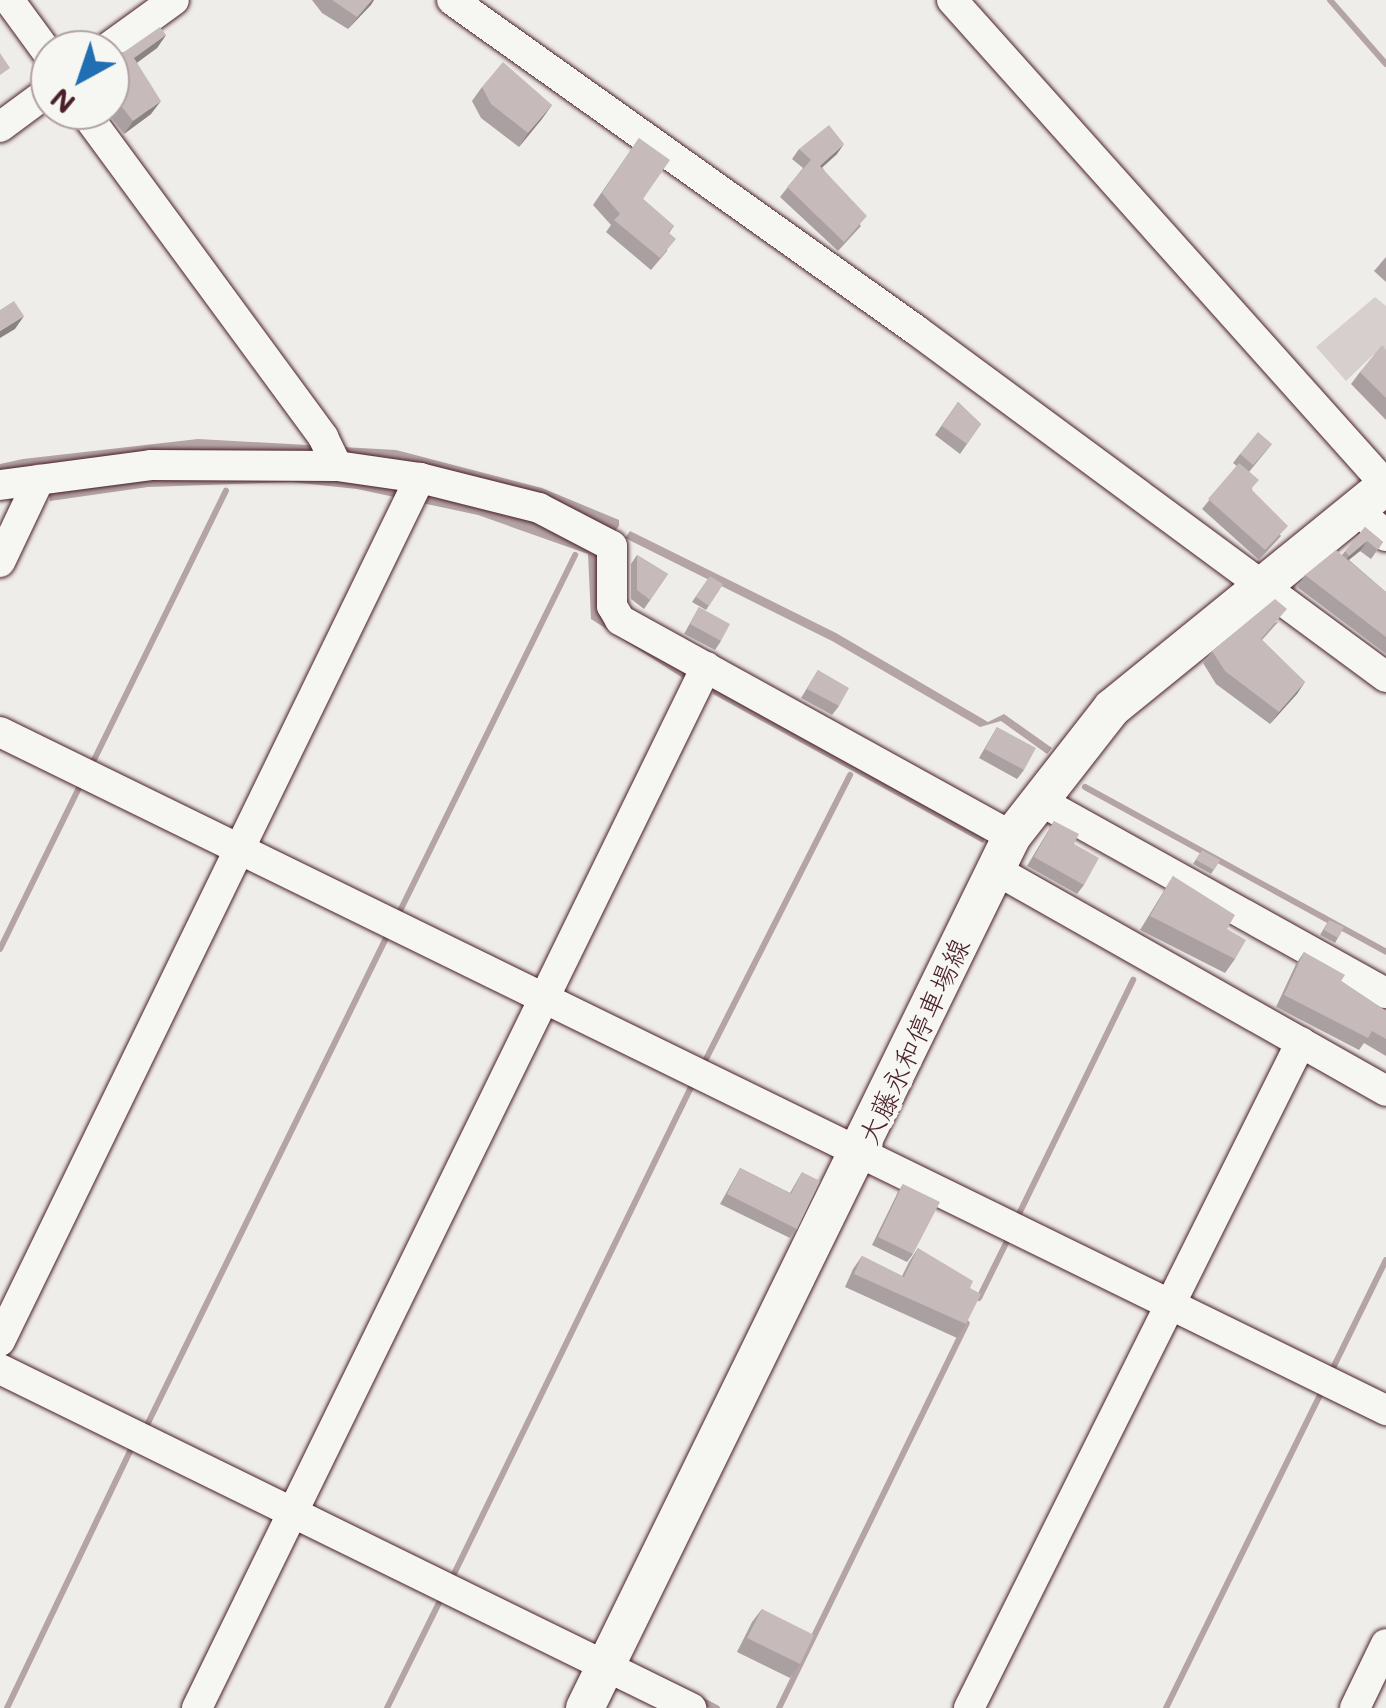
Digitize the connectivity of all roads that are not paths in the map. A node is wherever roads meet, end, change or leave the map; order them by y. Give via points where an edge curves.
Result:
1 (10, 0) edge
2 (174, 0) edge
3 (452, 0) edge
4 (952, 0) edge
5 (31, 30) edge
6 (130, 31) edge
7 (30, 105) edge
8 (0, 127) edge
9 (98, 130) edge
10 (337, 466) junction
11 (39, 480) junction
12 (0, 485) edge
13 (415, 488) junction
14 (1376, 493) edge
15 (1386, 536) edge
16 (0, 562) edge
17 (1260, 586) junction
18 (706, 667) junction
19 (1386, 677) edge
20 (0, 732) edge
21 (1037, 799) junction
22 (1012, 836) junction
23 (241, 850) junction
24 (994, 870) junction
25 (1386, 993) edge
26 (546, 997) junction
27 (1301, 1042) junction
28 (1386, 1091) edge
29 (860, 1153) junction
30 (1174, 1304) junction
31 (0, 1341) edge
32 (0, 1369) edge
33 (1386, 1410) edge
34 (294, 1512) junction
35 (1386, 1644) edge
36 (606, 1666) junction
37 (197, 1708) edge
38 (584, 1708) edge
39 (691, 1708) edge
40 (969, 1708) edge
41 (1355, 1708) edge

1 - 5 street
2 - 6 street
3 - 17 street via 916,330
4 - 14 street
7 - 8 street
9 - 10 street via 323,437
10 - 11 street via 152,466
10 - 13 street
11 - 12 street
11 - 16 street
13 - 18 street via 539,508 604,536 612,546 616,616
13 - 23 street
14 - 15 street
14 - 17 main road, 大藤永和停車場線
17 - 19 street
17 - 21 main road, 大藤永和停車場線 via 1112,708
18 - 22 street
18 - 26 street
20 - 23 street
21 - 22 main road, 大藤永和停車場線
21 - 25 street
22 - 24 main road, 大藤永和停車場線
23 - 26 street
23 - 31 street
24 - 27 street
24 - 29 main road, 大藤永和停車場線
26 - 29 street
26 - 34 street
27 - 28 street
27 - 30 street
29 - 30 street
29 - 36 main road, 大藤永和停車場線
30 - 33 street
30 - 40 street
32 - 34 street
34 - 36 street
34 - 37 street
35 - 41 street
36 - 38 main road, 大藤永和停車場線
36 - 39 street

